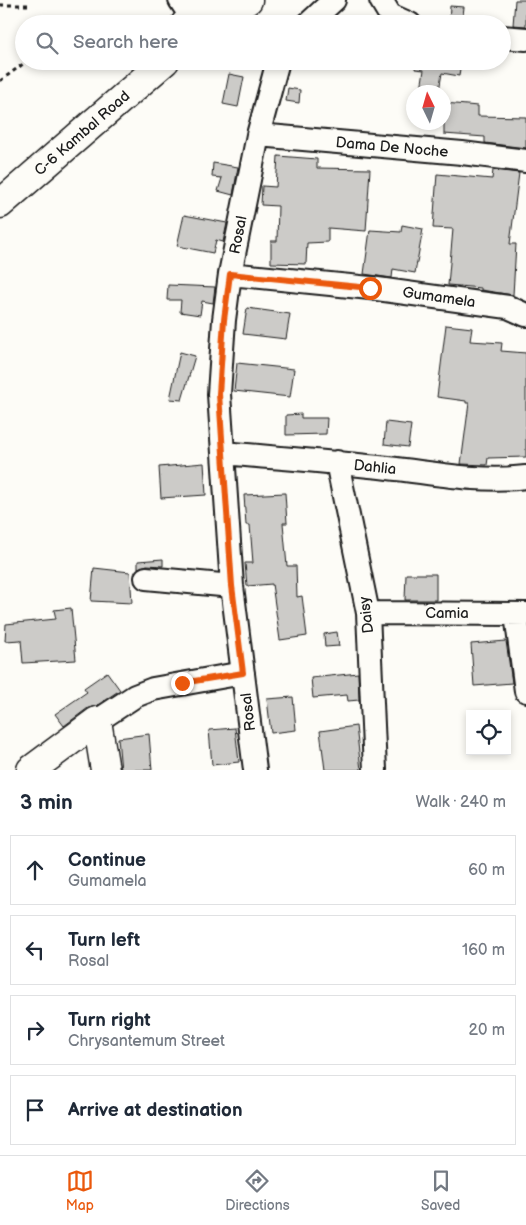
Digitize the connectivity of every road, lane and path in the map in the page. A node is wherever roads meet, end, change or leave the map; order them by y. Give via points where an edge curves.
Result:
1 (216, 0) edge
2 (248, 0) edge
3 (334, 0) edge
4 (380, 0) edge
5 (32, 5) dead end
6 (0, 6) edge
7 (194, 15) edge
8 (196, 15) edge
9 (318, 15) edge
10 (390, 15) edge
11 (511, 38) edge
12 (526, 39) edge
13 (15, 70) edge
14 (130, 70) edge
15 (155, 70) edge
16 (276, 70) edge
17 (0, 81) edge
18 (258, 135) junction
19 (526, 161) edge
20 (0, 183) edge
21 (0, 204) edge
22 (230, 274) junction
23 (526, 316) edge
24 (224, 453) junction
25 (338, 462) junction
26 (526, 477) edge
27 (146, 578) dead end
28 (232, 586) junction
29 (368, 613) junction
30 (521, 614) edge
31 (243, 673) junction
32 (526, 691) edge
33 (97, 721) junction
34 (31, 770) edge
35 (105, 770) edge
36 (255, 770) edge
37 (375, 770) edge

1 - 7 main road
2 - 8 main road
3 - 9 street
4 - 10 street
5 - 6 path
11 - 12 street
13 - 17 path
14 - 20 main road, C-6 Kambal Road
15 - 21 main road, C-6 Kambal Road
16 - 18 street, Rosal
18 - 19 street, Dama De Noche
18 - 22 street, Rosal
22 - 23 street, Gumamela via 370,288 508,307
22 - 24 street, Rosal via 219,394
24 - 25 street, Dahlia
24 - 28 street, Rosal
25 - 26 street, Dahlia via 461,477 506,480
25 - 29 street, Daisy
27 - 28 street
28 - 31 street, Rosal
29 - 30 street, Camia
29 - 37 street, Daisy
30 - 32 street
31 - 33 street via 153,689 135,696
31 - 36 street, Rosal
33 - 34 main road
33 - 35 main road

